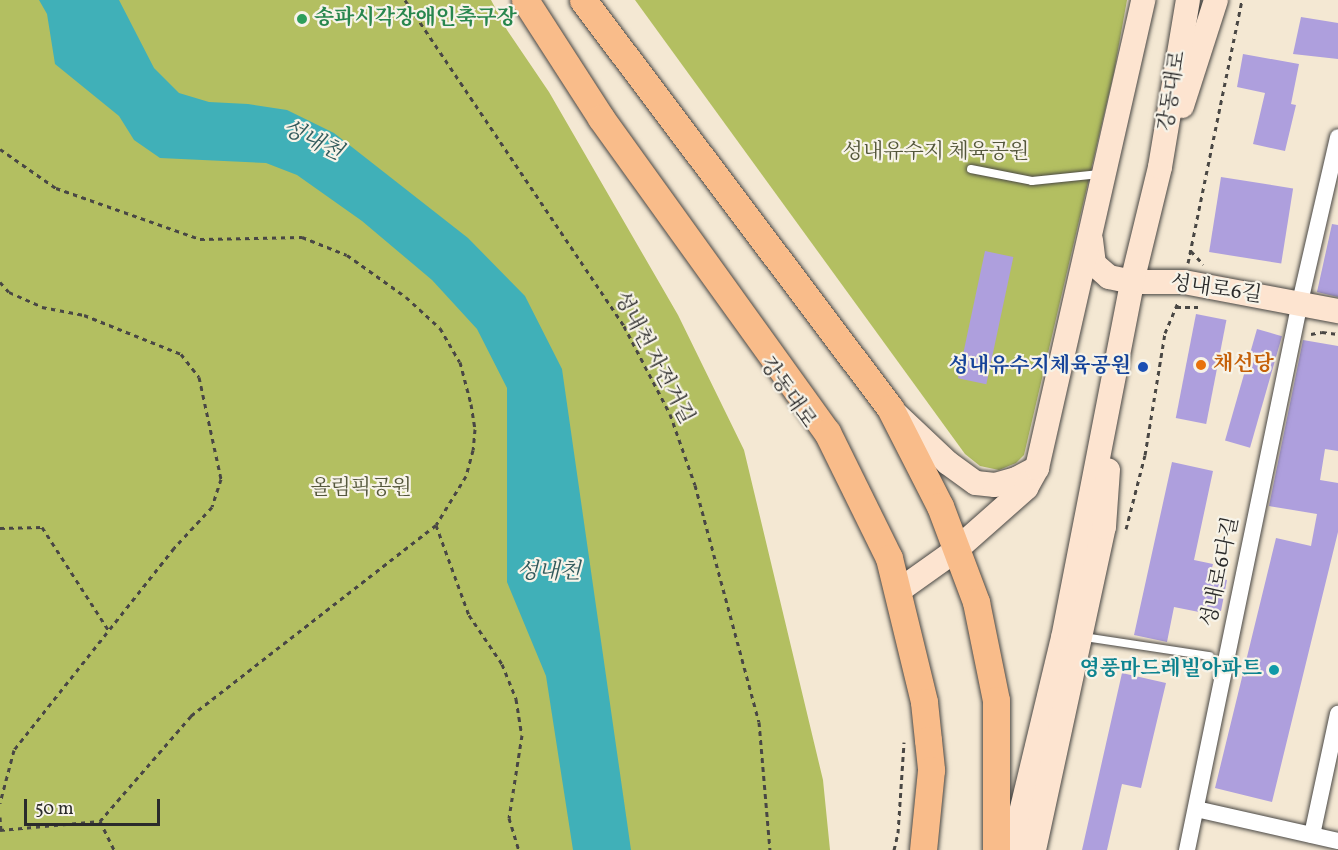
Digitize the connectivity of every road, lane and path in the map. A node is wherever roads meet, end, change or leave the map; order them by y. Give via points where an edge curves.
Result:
1 (405, 0) edge
2 (525, 0) edge
3 (583, 0) edge
4 (1143, 0) edge
5 (1188, 0) edge
6 (1216, 0) edge
7 (1242, 0) edge
8 (1338, 137) edge
9 (0, 148) edge
10 (1161, 167) junction
11 (971, 169) dead end
12 (1104, 173) junction
13 (1090, 234) junction
14 (1188, 266) dead end
15 (0, 282) edge
16 (1132, 282) junction
17 (1300, 302) junction
18 (1176, 307) dead end
19 (1206, 308) dead end
20 (1338, 311) edge
21 (1294, 331) junction
22 (1338, 334) edge
23 (1115, 380) junction
24 (890, 408) junction
25 (1037, 468) junction
26 (436, 525) junction
27 (0, 528) edge
28 (956, 550) junction
29 (897, 592) junction
30 (109, 631) junction
31 (1080, 637) junction
32 (1210, 656) dead end
33 (1338, 714) edge
34 (916, 735) junction
35 (1335, 738) edge
36 (0, 803) edge
37 (1196, 809) junction
38 (0, 817) edge
39 (100, 821) junction
40 (0, 831) edge
41 (1312, 835) junction
42 (1338, 841) edge
43 (114, 850) edge
44 (519, 850) edge
45 (770, 850) edge
46 (894, 850) edge
47 (923, 850) edge
48 (996, 850) edge
49 (1012, 850) edge
50 (1034, 850) edge
51 (1187, 850) edge

1 - 45 path, 성내천 자전거길 via 624,326 670,414 695,485 759,722
2 - 29 main road, 강동대로 via 601,118 827,432 889,558
3 - 24 main road
4 - 12 main road
5 - 10 main road, 강동대로
6 - 10 main road
7 - 14 path
8 - 17 street
9 - 26 path via 56,188 200,239 302,237 347,255 414,305 440,328 460,362 475,429 466,476
10 - 16 main road, 강동대로
11 - 12 lane via 1032,181
12 - 13 main road
13 - 16 main road, 성내로6길 via 1094,264 1109,277
13 - 25 main road
15 - 30 path via 9,292 42,307 84,315 181,354 200,377 221,479 212,507 174,548
16 - 17 main road, 성내로6길 via 1184,282
16 - 23 main road, 강동대로
17 - 20 main road, 성내로6길
17 - 21 street, 성내로6다길
18 - 19 path
21 - 22 path
21 - 37 street, 성내로6다길
23 - 31 main road via 1104,526
23 - 49 main road, 강동대로 via 1063,638
24 - 25 main road via 948,463 976,483 1016,479
24 - 28 main road via 940,506
25 - 28 main road via 1026,488
26 - 39 path via 191,716
26 - 44 path via 469,615 502,664 516,699 522,735 509,818
27 - 30 path via 42,527
28 - 29 main road
28 - 48 main road via 976,602 996,700
29 - 34 main road, 강동대로 via 924,702
30 - 36 path via 14,750
31 - 32 lane
31 - 50 main road
33 - 35 street
34 - 46 path
34 - 47 main road, 강동대로 via 931,770
35 - 41 street
37 - 41 street
37 - 51 street, 성내로6다길
38 - 40 path
39 - 40 path
39 - 43 path
41 - 42 street

